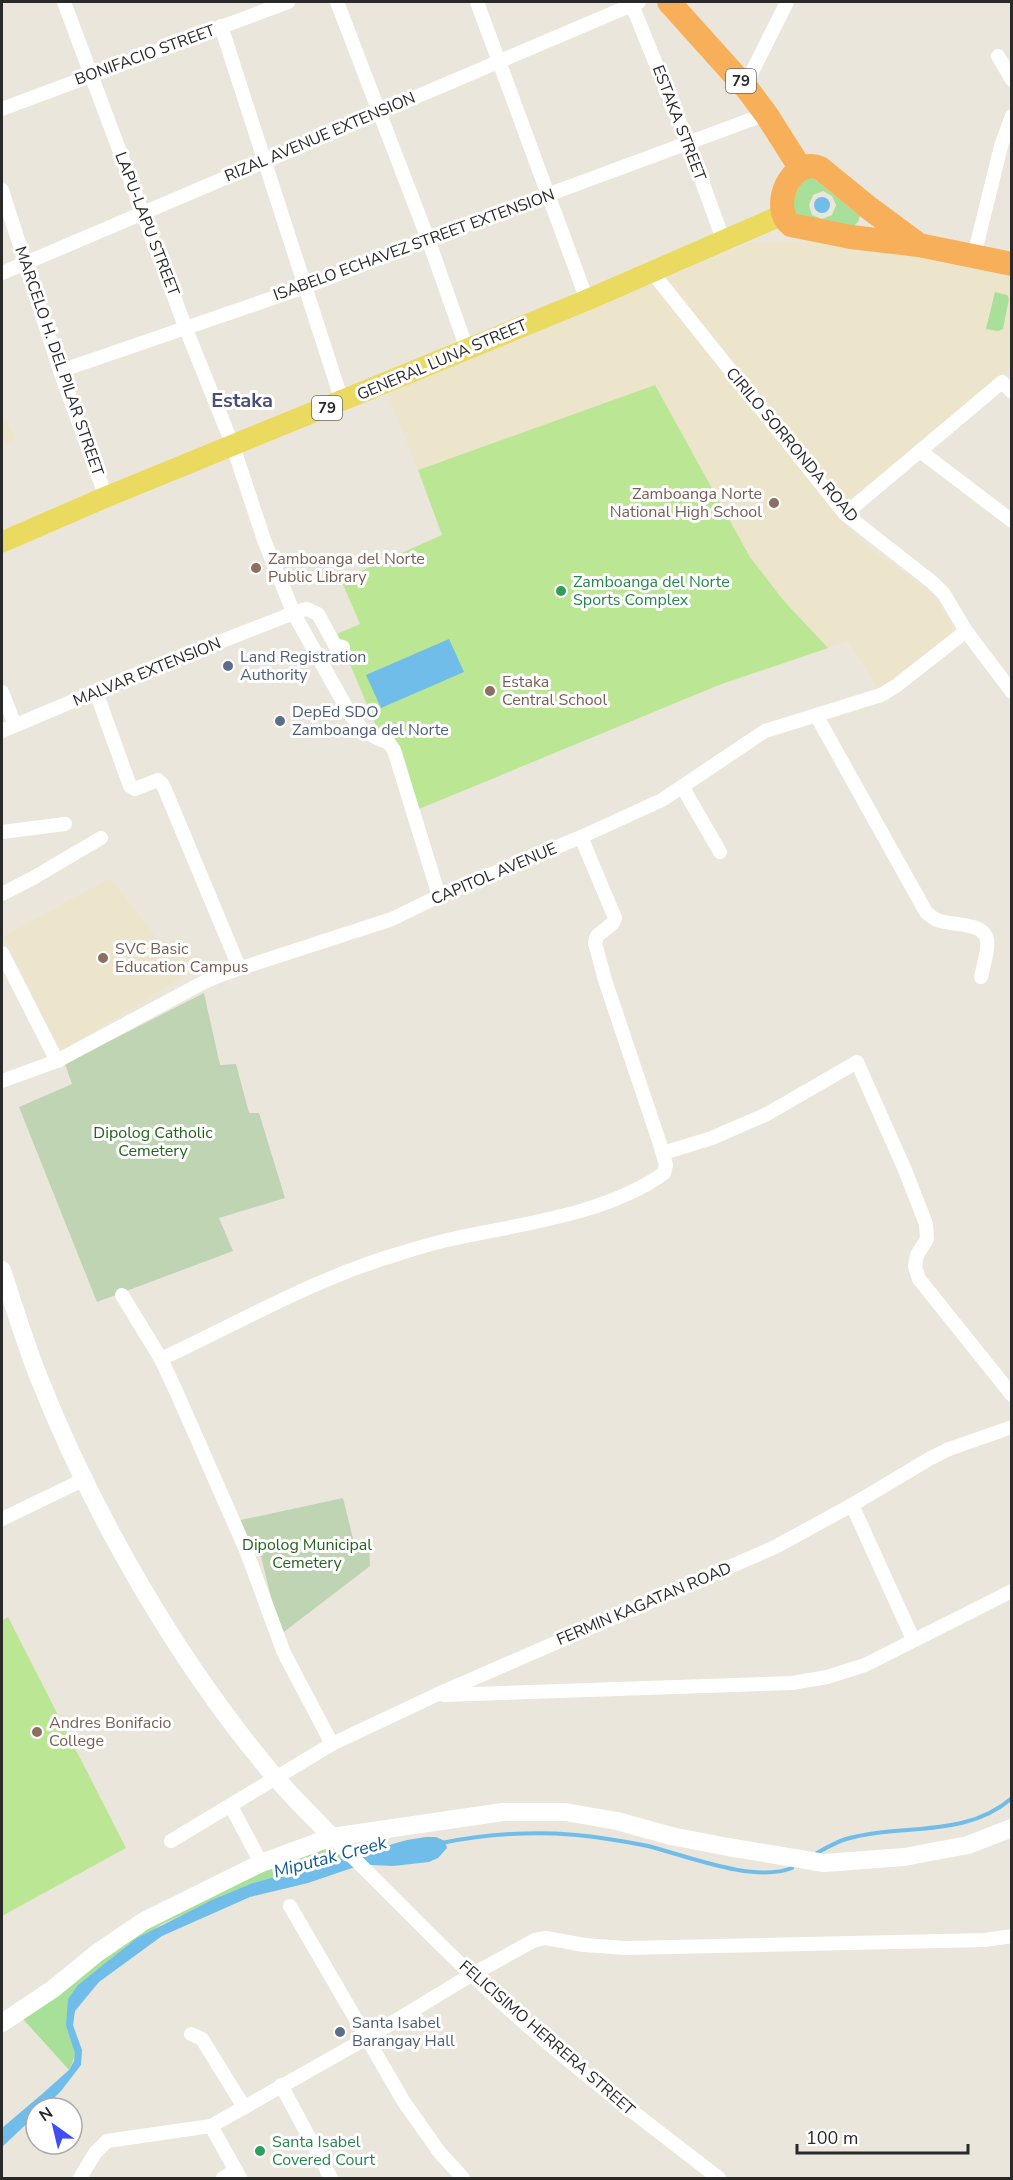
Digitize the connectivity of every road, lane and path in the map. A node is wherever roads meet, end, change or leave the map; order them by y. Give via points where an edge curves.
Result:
1 (64, 2) edge
2 (288, 2) edge
3 (337, 2) edge
4 (477, 2) edge
5 (669, 2) edge
6 (786, 2) edge
7 (636, 3) edge
8 (221, 26) junction
9 (998, 56) dead end
10 (498, 61) junction
11 (91, 75) junction
12 (1011, 80) edge
13 (745, 86) junction
14 (2, 109) edge
15 (378, 111) junction
16 (766, 114) junction
17 (1011, 116) edge
18 (1008, 135) edge
19 (688, 143) junction
20 (264, 161) junction
21 (801, 169) junction
22 (2, 190) edge
23 (549, 195) junction
24 (869, 208) junction
25 (143, 212) junction
26 (782, 215) junction
27 (857, 236) junction
28 (428, 239) junction
29 (724, 242) junction
30 (920, 245) junction
31 (974, 256) junction
32 (27, 263) junction
33 (1011, 264) edge
34 (652, 272) junction
35 (2, 273) edge
36 (305, 287) junction
37 (587, 300) junction
38 (186, 328) junction
39 (467, 349) junction
40 (60, 371) junction
41 (1011, 392) edge
42 (342, 401) junction
43 (233, 447) junction
44 (920, 451) junction
45 (106, 497) junction
46 (845, 514) junction
47 (1011, 521) edge
48 (2, 542) edge
49 (294, 614) junction
50 (966, 631) junction
51 (343, 647) dead end
52 (2, 692) edge
53 (96, 692) junction
54 (1011, 692) edge
55 (816, 715) junction
56 (15, 725) junction
57 (2, 731) edge
58 (683, 788) junction
59 (65, 824) dead end
60 (2, 832) edge
61 (581, 837) junction
62 (101, 838) dead end
63 (720, 852) dead end
64 (2, 894) edge
65 (439, 896) junction
66 (2, 953) edge
67 (239, 968) junction
68 (981, 977) dead end
69 (57, 1061) junction
70 (2, 1081) edge
71 (663, 1153) junction
72 (2, 1270) edge
73 (122, 1295) dead end
74 (161, 1359) junction
75 (1011, 1395) edge
76 (1011, 1427) edge
77 (84, 1479) junction
78 (852, 1505) junction
79 (2, 1519) edge
80 (1011, 1591) edge
81 (913, 1639) junction
82 (436, 1695) junction
83 (332, 1744) junction
84 (276, 1779) junction
85 (231, 1806) junction
86 (1011, 1828) edge
87 (332, 1837) junction
88 (171, 1841) dead end
89 (261, 1863) junction
90 (290, 1906) dead end
91 (1011, 1936) edge
92 (471, 1975) junction
93 (2, 2023) edge
94 (191, 2034) dead end
95 (367, 2038) junction
96 (281, 2085) junction
97 (244, 2107) junction
98 (211, 2126) junction
99 (238, 2174) edge
100 (80, 2178) edge
101 (223, 2178) edge
102 (331, 2178) edge
103 (463, 2178) edge
104 (719, 2178) edge

1 - 11 street, LAPU-LAPU STREET
2 - 8 street, BONIFACIO STREET
3 - 15 street
4 - 10 street
5 - 13 highway, 79
6 - 13 street
7 - 10 street, RIZAL AVENUE EXTENSION
7 - 19 street, ESTAKA STREET
8 - 11 street, BONIFACIO STREET
8 - 20 street
9 - 12 street
10 - 15 street, RIZAL AVENUE EXTENSION
10 - 23 street
11 - 14 street, BONIFACIO STREET
11 - 25 street, LAPU-LAPU STREET
13 - 16 highway, 79
15 - 20 street, RIZAL AVENUE EXTENSION
15 - 28 street
16 - 19 street, ISABELO ECHAVEZ STREET EXTENSION
16 - 21 highway, 79
17 - 18 street
18 - 31 street
19 - 23 street, ISABELO ECHAVEZ STREET EXTENSION
19 - 29 street, ESTAKA STREET
20 - 25 street, RIZAL AVENUE EXTENSION
20 - 36 street
21 - 24 highway via 813,165 820,168
21 - 26 highway via 785,191
22 - 32 street, MARCELO H. DEL PILAR STREET
23 - 28 street, ISABELO ECHAVEZ STREET EXTENSION
23 - 37 street
24 - 27 highway via 867,228
24 - 30 highway
25 - 32 street, RIZAL AVENUE EXTENSION
25 - 38 street, LAPU-LAPU STREET
26 - 27 highway via 797,227
26 - 29 main road, GENERAL LUNA STREET / 79
27 - 30 highway
28 - 36 street, ISABELO ECHAVEZ STREET EXTENSION
28 - 39 street
29 - 34 main road, GENERAL LUNA STREET / 79
30 - 31 highway
31 - 33 highway
32 - 35 street, RIZAL AVENUE EXTENSION
32 - 40 street, MARCELO H. DEL PILAR STREET
34 - 37 main road, GENERAL LUNA STREET / 79
34 - 46 street, CIRILO SORRONDA ROAD
36 - 38 street, ISABELO ECHAVEZ STREET EXTENSION
36 - 42 street
37 - 39 main road, GENERAL LUNA STREET / 79
38 - 40 street, ISABELO ECHAVEZ STREET EXTENSION
38 - 43 street, LAPU-LAPU STREET
39 - 42 main road, GENERAL LUNA STREET / 79
40 - 45 street, MARCELO H. DEL PILAR STREET
41 - 44 street via 1002,382
42 - 43 main road, GENERAL LUNA STREET / 79
43 - 45 main road, GENERAL LUNA STREET / 79
43 - 49 street, LAPU-LAPU STREET
44 - 46 street
44 - 47 street
45 - 48 main road, GENERAL LUNA STREET / 79
46 - 50 street, CIRILO SORRONDA ROAD via 932,582 944,594
49 - 51 street via 307,609 318,614 335,645
49 - 53 street, MALVAR EXTENSION
49 - 65 street, LAPU-LAPU STREET via 350,714 362,729 389,743 394,750
50 - 54 street, CIRILO SORRONDA ROAD
50 - 55 street, CAPITOL AVENUE via 881,695
52 - 56 street
53 - 56 street, MALVAR EXTENSION
53 - 67 street via 130,786 135,789 154,780 163,785
55 - 58 street, CAPITOL AVENUE via 765,731
55 - 68 street via 926,912 939,921 984,933 987,940
56 - 57 street, MALVAR EXTENSION
58 - 61 street, CAPITOL AVENUE via 640,812
58 - 63 street
59 - 60 street
61 - 65 street, CAPITOL AVENUE
61 - 71 street via 615,918 595,943
62 - 64 street
65 - 67 street, CAPITOL AVENUE via 392,920
66 - 69 street
67 - 69 street, CAPITOL AVENUE via 204,982
69 - 70 street, CAPITOL AVENUE
71 - 74 street via 664,1173 637,1191 575,1212 448,1239 353,1269 296,1292
71 - 75 street via 712,1138 767,1114 857,1062 926,1224 927,1239 915,1266 919,1279
72 - 77 main road, FELICISIMO HERRERA STREET via 36,1372
73 - 74 street
74 - 83 street via 246,1550 284,1653
76 - 78 street, FERMIN KAGATAN ROAD via 949,1449
77 - 79 street
77 - 84 main road, FELICISIMO HERRERA STREET via 170,1632
78 - 81 street
78 - 82 street, FERMIN KAGATAN ROAD via 775,1547
80 - 81 street
81 - 82 street via 865,1665 792,1683
82 - 83 street, FERMIN KAGATAN ROAD
83 - 84 street, FERMIN KAGATAN ROAD
84 - 85 street, FERMIN KAGATAN ROAD
84 - 87 main road, FELICISIMO HERRERA STREET
85 - 88 street, FERMIN KAGATAN ROAD
85 - 89 street
86 - 87 main road via 968,1845 914,1855 824,1863 728,1848 565,1812 503,1812
87 - 89 main road
87 - 92 street, FELICISIMO HERRERA STREET
89 - 93 main road via 144,1921
90 - 95 street
91 - 92 street via 985,1940 626,1948 546,1938 523,1945
92 - 95 street
92 - 104 street, FELICISIMO HERRERA STREET via 611,2096
94 - 97 street via 202,2039
95 - 96 street
95 - 103 street via 404,2102
96 - 97 street
96 - 102 street
97 - 98 street
98 - 99 street
98 - 100 street via 107,2141
99 - 101 street

